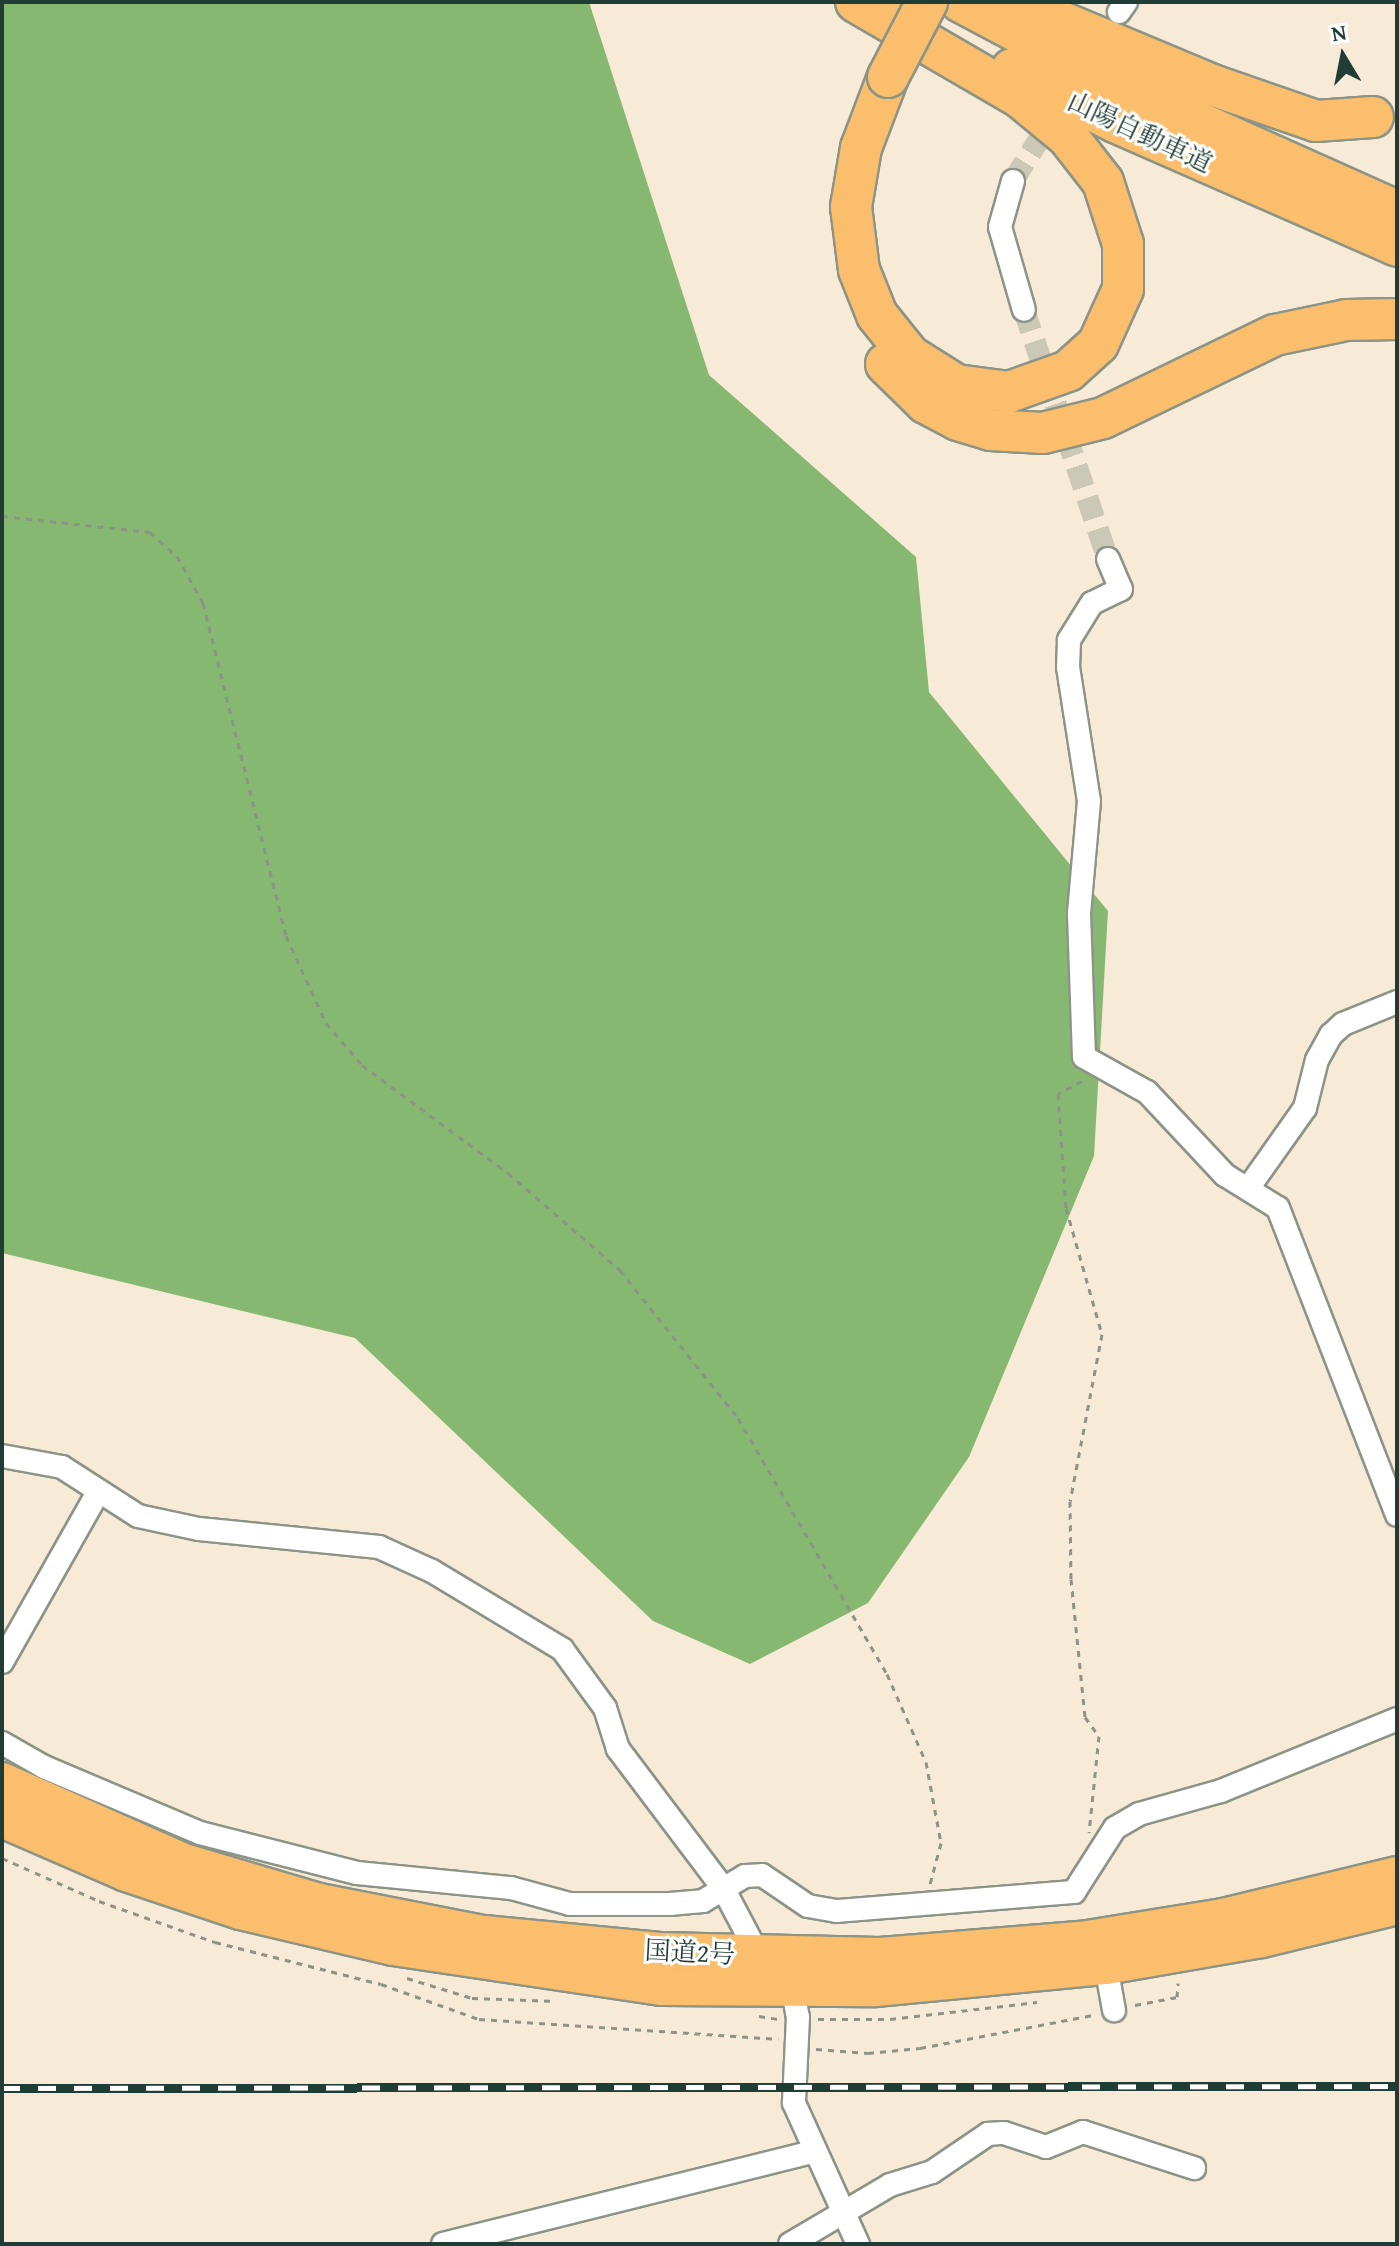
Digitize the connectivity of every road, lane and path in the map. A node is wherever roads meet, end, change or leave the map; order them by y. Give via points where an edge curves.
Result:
1 (856, 2) edge
2 (891, 2) edge
3 (903, 2) edge
4 (927, 2) edge
5 (961, 2) edge
6 (1014, 2) edge
7 (880, 71) junction
8 (1373, 117) dead end
9 (1013, 181) tunnel mouth
10 (1397, 211) edge
11 (1397, 246) edge
12 (1024, 310) tunnel mouth
13 (1397, 319) edge
14 (2, 516) edge
15 (1108, 559) tunnel mouth
16 (1397, 1002) edge
17 (1102, 1071) junction
18 (1249, 1187) junction
19 (2, 1456) edge
20 (98, 1492) junction
21 (1397, 1515) edge
22 (2, 1662) edge
23 (1397, 1719) edge
24 (2, 1743) edge
25 (2, 1781) edge
26 (2, 1819) edge
27 (1099, 1849) junction
28 (1397, 1875) edge
29 (723, 1888) junction
30 (1397, 1906) edge
31 (924, 1907) junction
32 (759, 1956) junction
33 (1106, 1966) junction
34 (793, 1990) junction
35 (1114, 2010) dead end
36 (812, 2152) junction
37 (1194, 2168) dead end
38 (839, 2213) junction
39 (443, 2244) edge
40 (790, 2244) edge
41 (858, 2244) edge

1 - 7 highway via 1021,98 1068,137 1103,182 1119,222 1123,289 1098,344 1068,371 1009,392 956,385 917,362 877,315 859,270 851,207
2 - 11 highway, 山陽自動車道 via 1115,122
3 - 7 highway
4 - 7 highway, bridge
5 - 10 highway, 山陽自動車道 via 1135,94
6 - 8 highway via 1212,85 1316,121
7 - 13 highway via 845,130 832,186 840,277 864,334 886,364 926,403 958,420 1029,434 1082,426 1259,341 1346,320
9 - 12 street via 1000,227
14 - 31 path via 150,532 177,556 203,603 286,936 326,1023 362,1065 508,1173 620,1270 738,1418 887,1674 926,1762 941,1843
15 - 17 street via 1121,589 1092,603 1078,620 1069,640 1068,667 1089,801 1079,914 1080,1036 1084,1057
16 - 18 street via 1371,1009 1331,1035 1317,1060 1305,1108
17 - 18 street via 1147,1092 1225,1175
17 - 27 path via 1058,1094 1066,1208 1102,1334 1070,1501 1071,1579 1085,1717 1099,1736 1087,1823
18 - 21 street via 1278,1208
19 - 20 street via 62,1467
20 - 22 street
20 - 29 street via 138,1516 199,1529 379,1547 536,1630 562,1649 592,1687 618,1749
23 - 27 street via 1221,1791 1139,1814 1115,1828
24 - 29 street via 58,1774 200,1833 357,1873 511,1888 570,1904 703,1901
25 - 32 highway, 国道2号 via 184,1862 319,1902 484,1934
26 - 34 highway, 国道2号 via 126,1873 240,1911 393,1947 661,1987
27 - 31 street via 1074,1892
28 - 32 highway, 国道2号 via 1223,1917 1081,1940 880,1956
29 - 31 street via 745,1876 762,1875 808,1906 837,1911
29 - 32 street
30 - 33 highway, 国道2号 via 1174,1968
32 - 34 street
33 - 34 highway, 国道2号 via 876,1988
33 - 35 street
34 - 36 street via 798,2017 794,2103
36 - 38 street
36 - 39 street
37 - 38 street via 1083,2132 1046,2147 1004,2133 988,2134 932,2172 890,2185
38 - 40 street
38 - 41 street

